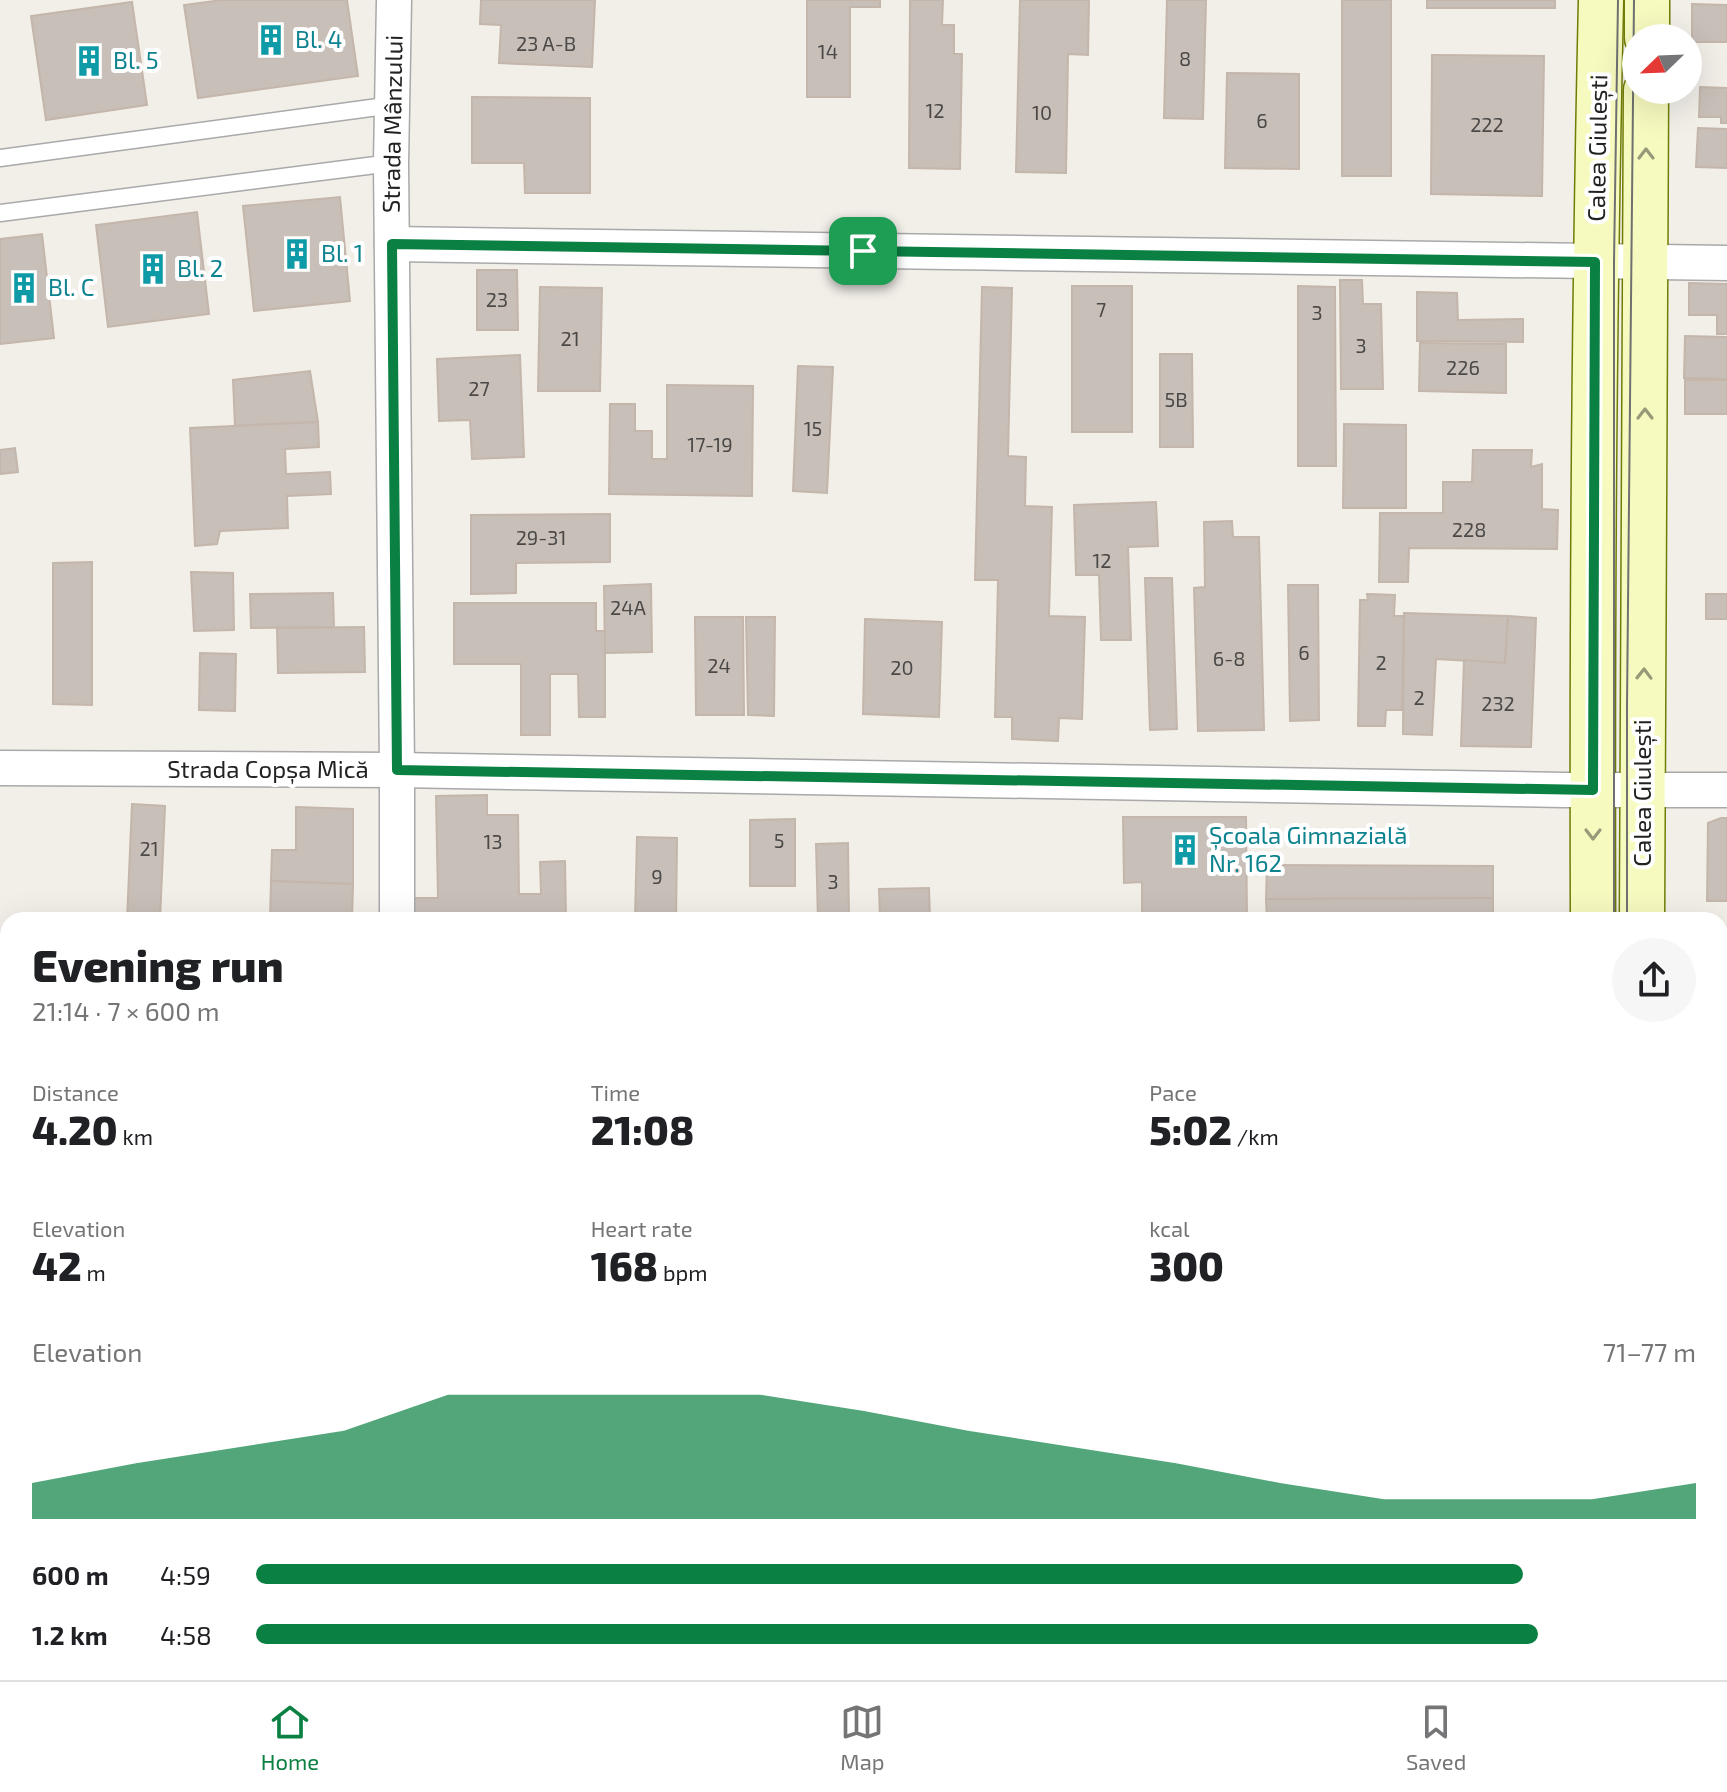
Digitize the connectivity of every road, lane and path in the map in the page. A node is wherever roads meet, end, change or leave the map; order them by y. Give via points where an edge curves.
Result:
1 (394, 0) edge
2 (1601, 0) edge
3 (1647, 0) edge
4 (1647, 24) edge
5 (1646, 104) edge
6 (393, 105) junction
7 (0, 158) edge
8 (391, 163) junction
9 (0, 213) edge
10 (392, 244) junction
11 (1595, 262) junction
12 (1645, 263) junction
13 (1727, 263) edge
14 (0, 768) edge
15 (397, 770) junction
16 (1643, 789) junction
17 (1593, 790) junction
18 (1727, 790) edge
19 (397, 912) edge
20 (1593, 912) edge
21 (1642, 912) edge

1 - 6 street, Strada Mânzului
2 - 11 main road, Calea Giulești
3 - 4 main road
12 -> 5 main road, Calea Giulești
6 - 7 lane
6 - 8 street, Strada Mânzului
8 - 9 lane
8 - 10 street, Strada Mânzului
10 - 11 street
10 - 15 street, Strada Mânzului
11 - 12 street
11 - 17 main road, Calea Giulești
12 - 13 street
16 -> 12 main road, Calea Giulești
14 - 15 street, Strada Copșa Mică
15 - 17 street, Strada Copșa Mică
15 - 19 street, Strada Mânzului
16 - 17 street, Strada Copșa Mică
16 - 18 street, Strada Copșa Mică
16 - 21 main road, Calea Giulești
17 -> 20 main road, Calea Giulești

